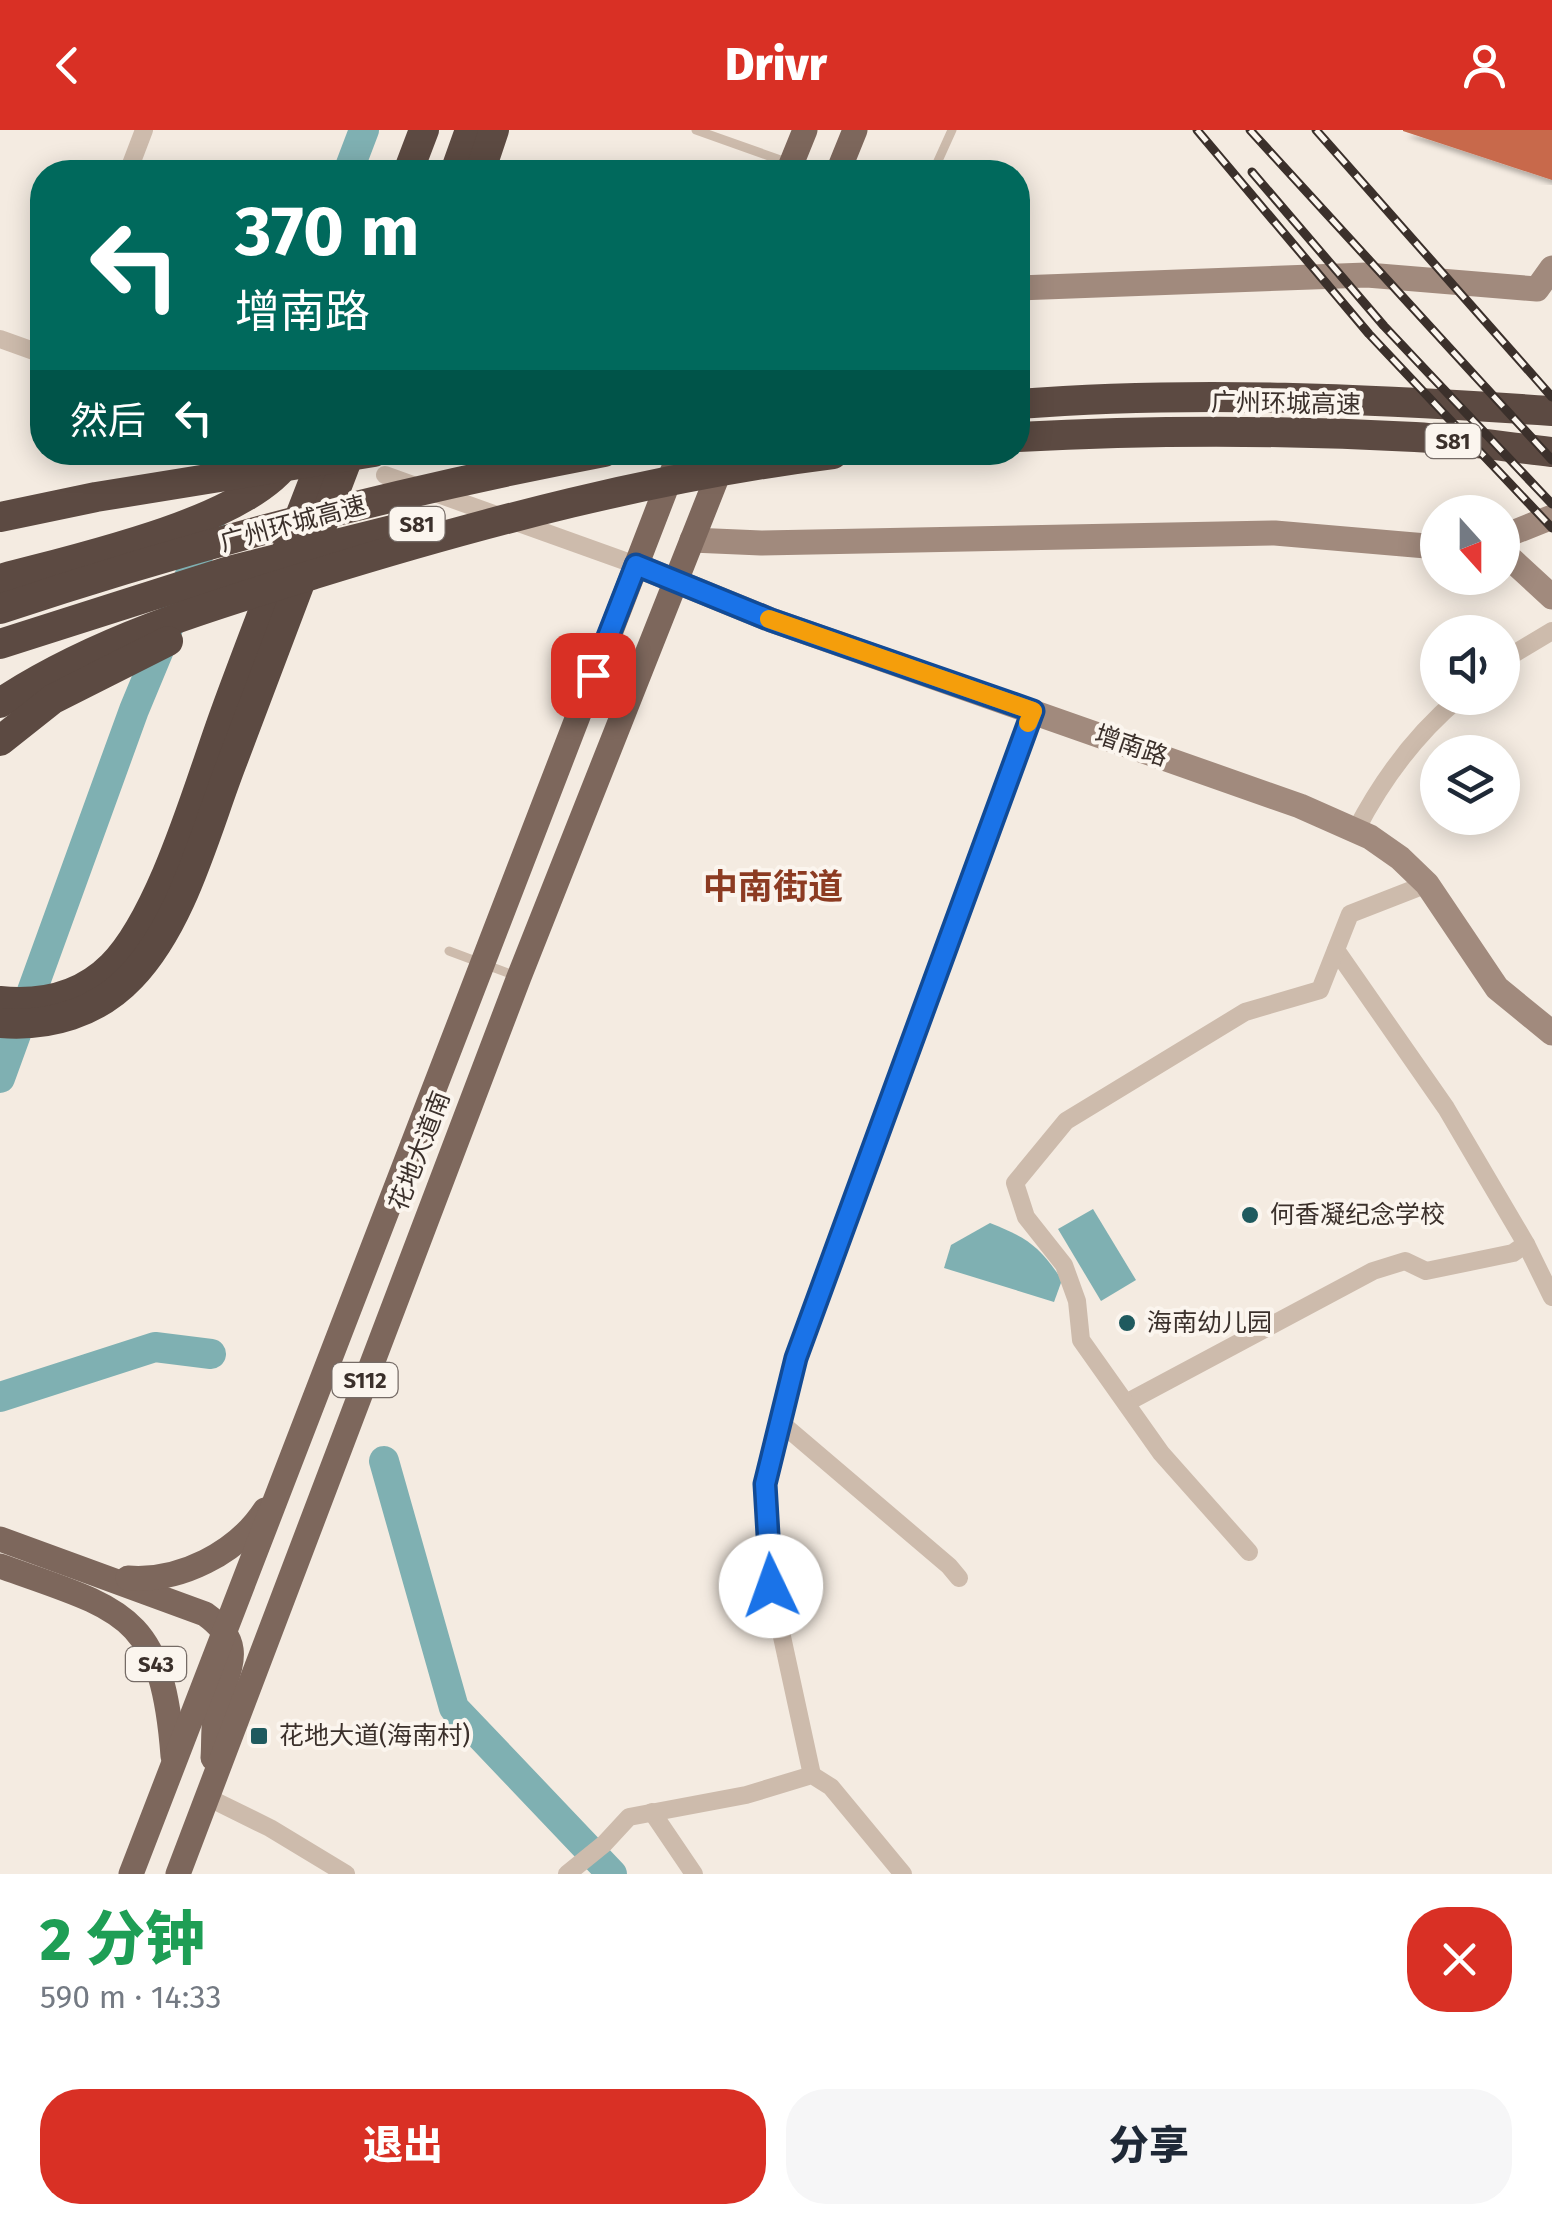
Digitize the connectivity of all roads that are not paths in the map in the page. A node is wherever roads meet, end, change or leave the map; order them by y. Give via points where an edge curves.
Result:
1 (144, 130) edge
2 (424, 130) edge
3 (446, 130) edge
4 (470, 130) edge
5 (494, 130) edge
6 (696, 130) edge
7 (805, 130) edge
8 (854, 130) edge
9 (952, 130) edge
10 (133, 160) edge
11 (413, 160) edge
12 (435, 160) edge
13 (459, 160) edge
14 (484, 160) edge
15 (770, 160) edge
16 (793, 160) edge
17 (843, 160) edge
18 (938, 160) edge
19 (1547, 285) edge
20 (1030, 288) edge
21 (0, 339) edge
22 (30, 350) edge
23 (1030, 391) edge
24 (1192, 395) junction
25 (1030, 403) edge
26 (1552, 411) edge
27 (1030, 437) edge
28 (1552, 452) edge
29 (286, 465) edge
30 (320, 465) edge
31 (345, 465) edge
32 (371, 465) edge
33 (383, 465) edge
34 (540, 465) edge
35 (675, 465) edge
36 (722, 465) edge
37 (749, 465) edge
38 (766, 465) edge
39 (1552, 516) edge
40 (0, 517) edge
41 (1520, 529) edge
42 (692, 540) junction
43 (419, 543) junction
44 (1420, 545) edge
45 (636, 565) junction
46 (1520, 568) edge
47 (0, 579) edge
48 (675, 582) junction
49 (1552, 597) edge
50 (0, 609) edge
51 (1552, 631) edge
52 (0, 644) edge
53 (1520, 650) edge
54 (0, 703) edge
55 (1033, 711) junction
56 (1438, 715) edge
57 (0, 742) edge
58 (1356, 830) junction
59 (1427, 884) junction
60 (449, 950) dead end
61 (1336, 950) junction
62 (482, 963) junction
63 (519, 977) junction
64 (0, 1001) edge
65 (0, 1023) edge
66 (1552, 1033) edge
67 (1526, 1244) junction
68 (1552, 1297) edge
69 (1126, 1403) junction
70 (780, 1422) junction
71 (282, 1485) junction
72 (0, 1538) edge
73 (1248, 1552) dead end
74 (0, 1566) edge
75 (93, 1572) junction
76 (958, 1578) dead end
77 (224, 1632) junction
78 (174, 1766) junction
79 (812, 1775) junction
80 (210, 1790) junction
81 (652, 1812) junction
82 (571, 1870) edge
83 (131, 1874) edge
84 (178, 1874) edge
85 (346, 1874) edge
86 (694, 1874) edge
87 (903, 1874) edge

1 - 10 street
2 - 11 highway
3 - 12 highway
4 - 13 highway
5 - 14 highway
6 - 15 lane
7 - 16 main road
8 - 17 main road
9 - 18 lane
19 - 20 street via 1367,275
21 - 22 street
23 - 24 highway
24 - 25 highway, 广州环城高速 / S81
24 - 26 highway, 广州环城高速 / S81
27 - 28 highway, 广州环城高速 / S81 via 1354,435
29 - 47 highway via 252,492 160,536
30 - 64 highway via 142,926 111,968 80,989 40,1001
31 - 65 highway via 202,843 155,946 126,982 89,1008 38,1023
32 - 40 highway, bridge via 110,495
33 - 45 street
34 - 50 highway, 广州环城高速 / S81, bridge via 306,518
35 - 45 main road, 花地大道南 / S112
36 - 42 main road, 花地大道南 / S112
37 - 52 highway, 广州环城高速 / S81, bridge via 450,516 228,572
38 - 43 highway, bridge
39 - 41 street
42 - 44 street via 1275,533
42 - 48 main road, 花地大道南 / S112
43 - 54 highway, bridge via 121,639
43 - 57 highway, bridge via 138,655 45,704
45 - 48 street, 增南路
45 - 62 main road, 花地大道南 / S112
46 - 49 street
48 - 55 street, 增南路
48 - 63 main road, 花地大道南 / S112
51 - 53 street
55 - 58 street, 增南路
55 - 70 street via 796,1358
56 - 58 street via 1373,797
58 - 59 street, 增南路
59 - 61 street via 1350,914
59 - 66 street, 增南路 via 1496,988
60 - 62 lane
61 - 67 street via 1446,1108
61 - 69 street via 1320,990 1245,1012 1066,1121 1015,1183 1026,1217 1064,1265 1081,1340
62 - 63 lane
62 - 71 main road, 花地大道南 / S112
63 - 80 main road, 花地大道南 / S112
67 - 68 street
67 - 69 street via 1513,1253 1426,1271 1405,1260 1373,1271
69 - 73 street
70 - 76 street
70 - 79 street via 765,1484 771,1586
71 - 75 main road via 222,1554 149,1580
71 - 77 main road, 花地大道南 / S112
72 - 75 main road
74 - 78 main road, S43 via 108,1606 133,1626 151,1649 166,1694
75 - 77 main road via 205,1614
77 - 78 main road, 花地大道南
77 - 80 main road via 231,1670 215,1716
78 - 80 main road via 203,1760
78 - 83 main road, 花地大道南
79 - 81 street
79 - 87 street via 831,1787
80 - 84 main road, 花地大道南 / S112
80 - 85 street
81 - 82 street via 629,1817
81 - 86 street

